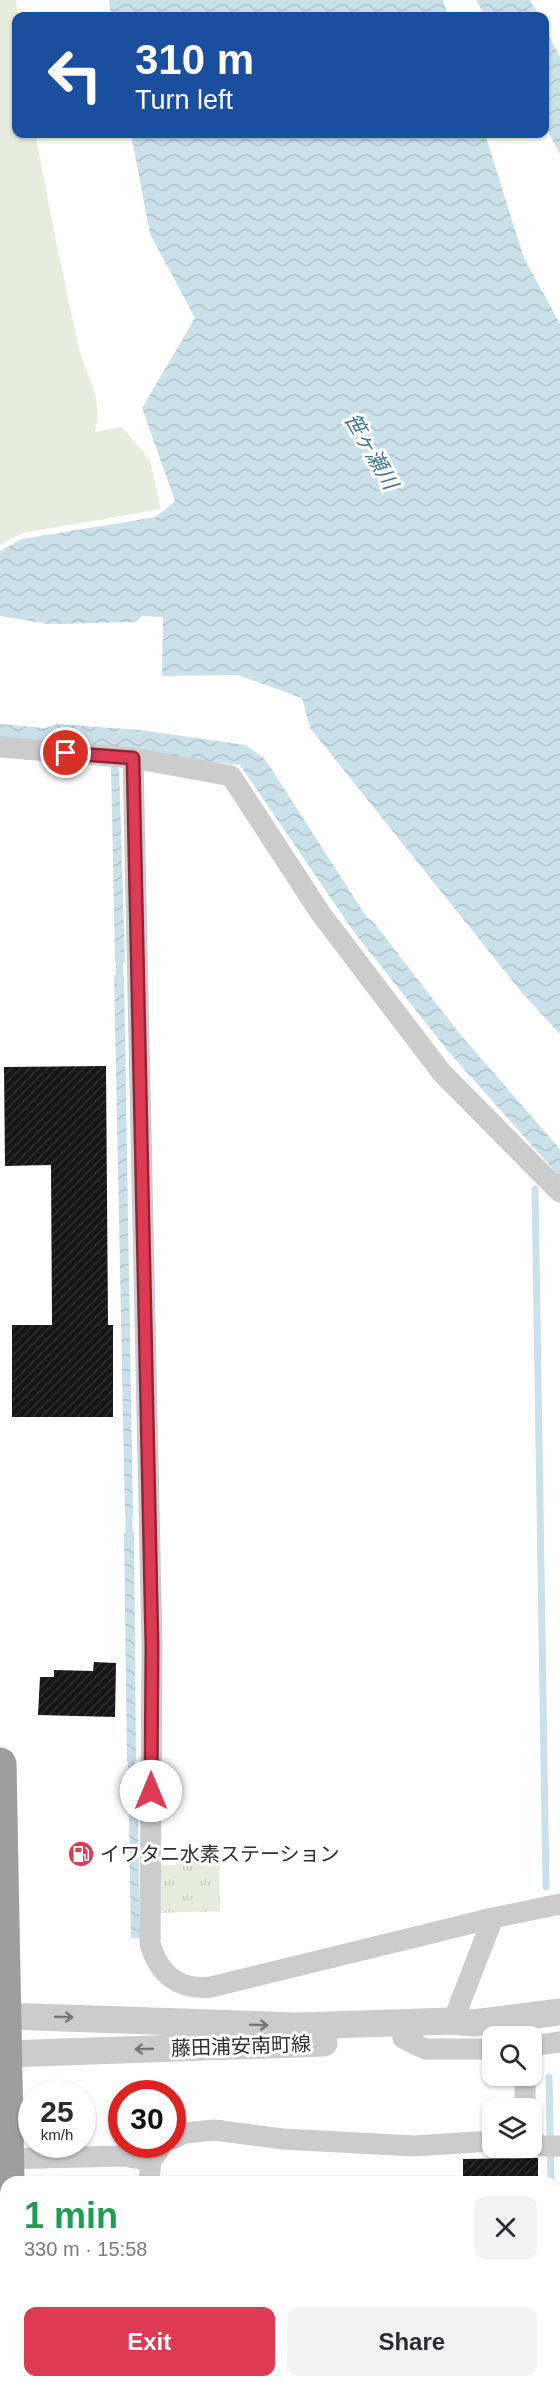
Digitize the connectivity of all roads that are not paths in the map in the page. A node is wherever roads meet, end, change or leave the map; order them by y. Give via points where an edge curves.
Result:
1 (0, 747) edge
2 (122, 757) junction
3 (560, 1192) edge
4 (0, 1764) edge
5 (560, 1904) edge
6 (493, 1918) junction
7 (560, 2012) edge
8 (3, 2016) edge
9 (463, 2022) junction
10 (403, 2038) junction
11 (560, 2042) edge
12 (542, 2044) edge
13 (482, 2049) edge
14 (3, 2054) edge
15 (186, 2133) edge
16 (482, 2142) edge
17 (108, 2157) edge
18 (156, 2158) edge
19 (5, 2167) edge
20 (150, 2176) edge

1 - 2 street
2 - 3 street via 231,776 321,914 442,1073
2 - 6 street via 152,1646 150,1943 155,1960 175,1980 200,1988 211,1987
4 - 8 highway
5 - 6 street
6 - 9 street
7 - 9 street, 藤田浦安南町線
8 -> 9 street, 藤田浦安南町線 via 297,2026
8 - 14 highway
9 - 10 street, 藤田浦安南町線 via 443,2033
10 - 13 street via 425,2049
10 -> 14 street, 藤田浦安南町線
11 - 12 street
14 - 19 highway
15 - 16 street via 214,2130 283,2139 414,2146
17 - 19 street
18 - 20 street

